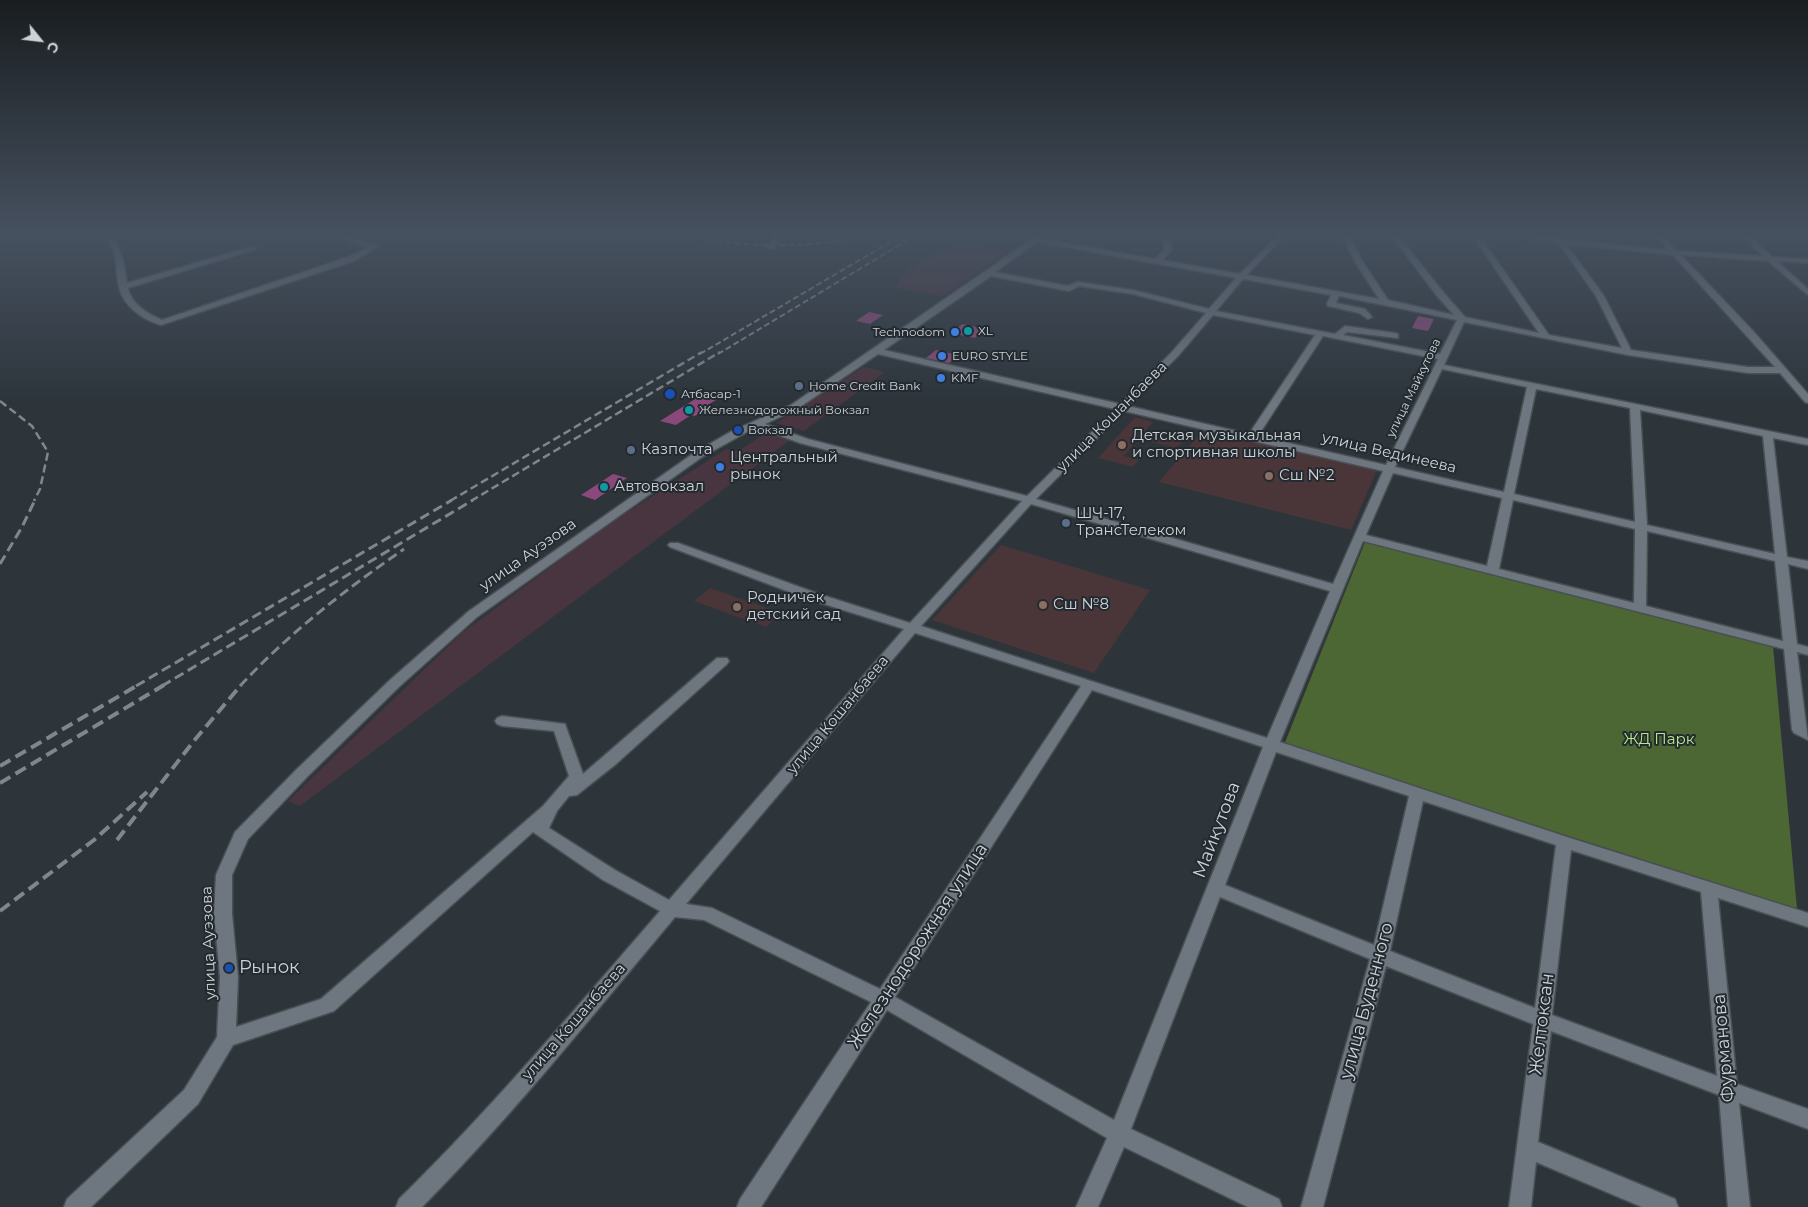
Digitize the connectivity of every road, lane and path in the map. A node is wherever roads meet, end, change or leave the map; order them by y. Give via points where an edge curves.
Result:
1 (124, 291) edge
2 (255, 291) edge
3 (962, 291) edge
4 (1128, 291) edge
5 (1228, 291) edge
6 (1327, 291) edge
7 (1378, 291) edge
8 (1438, 291) edge
9 (1514, 291) edge
10 (1597, 291) edge
11 (1710, 291) edge
12 (1336, 293) junction
13 (1385, 302) junction
14 (1210, 312) junction
15 (1368, 317) dead end
16 (1462, 318) junction
17 (1320, 334) junction
18 (1395, 336) dead end
19 (1336, 337) junction
20 (1546, 337) junction
21 (876, 351) junction
22 (1628, 352) junction
23 (1440, 362) junction
24 (1781, 370) junction
25 (1532, 386) junction
26 (1808, 400) edge
27 (1635, 406) junction
28 (1120, 408) junction
29 (756, 424) junction
30 (1768, 434) junction
31 (1252, 437) junction
32 (1808, 442) edge
33 (1389, 469) junction
34 (1509, 496) junction
35 (1029, 500) junction
36 (1642, 528) junction
37 (1360, 537) junction
38 (674, 544) dead end
39 (1780, 559) junction
40 (1808, 566) edge
41 (1492, 571) junction
42 (1337, 589) junction
43 (1640, 609) junction
44 (912, 627) junction
45 (1790, 646) junction
46 (1808, 651) edge
47 (722, 661) dead end
48 (1089, 684) junction
49 (502, 721) dead end
50 (1808, 736) edge
51 (1272, 744) junction
52 (1417, 794) junction
53 (550, 808) junction
54 (1564, 842) junction
55 (1216, 888) junction
56 (1709, 888) junction
57 (672, 910) junction
58 (1808, 920) edge
59 (1380, 956) junction
60 (884, 999) junction
61 (1544, 1021) junction
62 (226, 1039) junction
63 (1727, 1090) junction
64 (1808, 1119) edge
65 (1119, 1134) junction
66 (1526, 1148) junction
67 (75, 1207) edge
68 (407, 1207) edge
69 (748, 1207) edge
70 (1086, 1207) edge
71 (1271, 1207) edge
72 (1312, 1207) edge
73 (1520, 1207) edge
74 (1667, 1207) edge
75 (1739, 1207) edge

1 - 2 street via 129,302 149,319 161,323
3 - 21 street, улица Ауэзова
4 - 14 street
5 - 14 street, улица Кошанбаева
6 - 12 street
7 - 13 street
8 - 16 street
9 - 20 street
10 - 22 street
11 - 24 street
12 - 13 street
12 - 15 street via 1331,304 1362,311
13 - 16 street
14 - 17 street
14 - 28 street, улица Кошанбаева via 1175,354
16 - 20 street
16 - 23 street, улица Майкутова
17 - 19 street
17 - 31 street
18 - 19 street via 1345,329
19 - 23 street
20 - 22 street
21 - 28 street, улица Вединеева
21 - 29 street, улица Ауэзова via 794,407
22 - 24 street via 1748,370
23 - 25 street
23 - 33 street, улица Майкутова
24 - 26 street
25 - 27 street
25 - 34 street
27 - 30 street
27 - 36 street
28 - 31 street, улица Вединеева
28 - 35 street, улица Кошанбаева
29 - 35 street via 804,440
29 - 62 street, улица Ауэзова via 698,455 473,614 396,683 240,836 224,875 223,914 229,976
30 - 32 street
30 - 39 street
31 - 33 street, улица Вединеева
33 - 34 street, улица Вединеева
33 - 37 street, Майкутова
34 - 36 street, улица Вединеева
34 - 41 street
35 - 42 street
35 - 44 street, улица Кошанбаева
36 - 39 street, улица Вединеева
36 - 43 street
37 - 41 street
37 - 42 street, Майкутова
38 - 44 street via 814,597
39 - 40 street, улица Вединеева
39 - 45 street
41 - 43 street
42 - 51 street, Майкутова
43 - 45 street
44 - 48 street
44 - 57 street, улица Кошанбаева
45 - 46 street
45 - 50 street via 1800,730
47 - 53 street via 611,760
48 - 51 street
48 - 60 street, Железнодорожная улица
49 - 53 street via 560,727 577,777
51 - 52 street
51 - 55 street, Майкутова
52 - 54 street
52 - 59 street, улица Буденного
53 - 57 street via 540,830 609,876
53 - 62 street via 327,1005
54 - 56 street
54 - 61 street, Желтоксан
55 - 59 street
55 - 65 street, Майкутова
56 - 58 street
56 - 63 street, Фурманова
57 - 60 street via 706,913
57 - 68 street, улица Кошанбаева via 444,1170
59 - 61 street
59 - 72 street, улица Буденного
60 - 65 street
60 - 69 street, Железнодорожная улица
61 - 63 street
61 - 66 street, Желтоксан
62 - 67 street via 191,1097
63 - 64 street
63 - 75 street, Фурманова
65 - 70 street, Майкутова
65 - 71 street
66 - 73 street, Желтоксан
66 - 74 street

